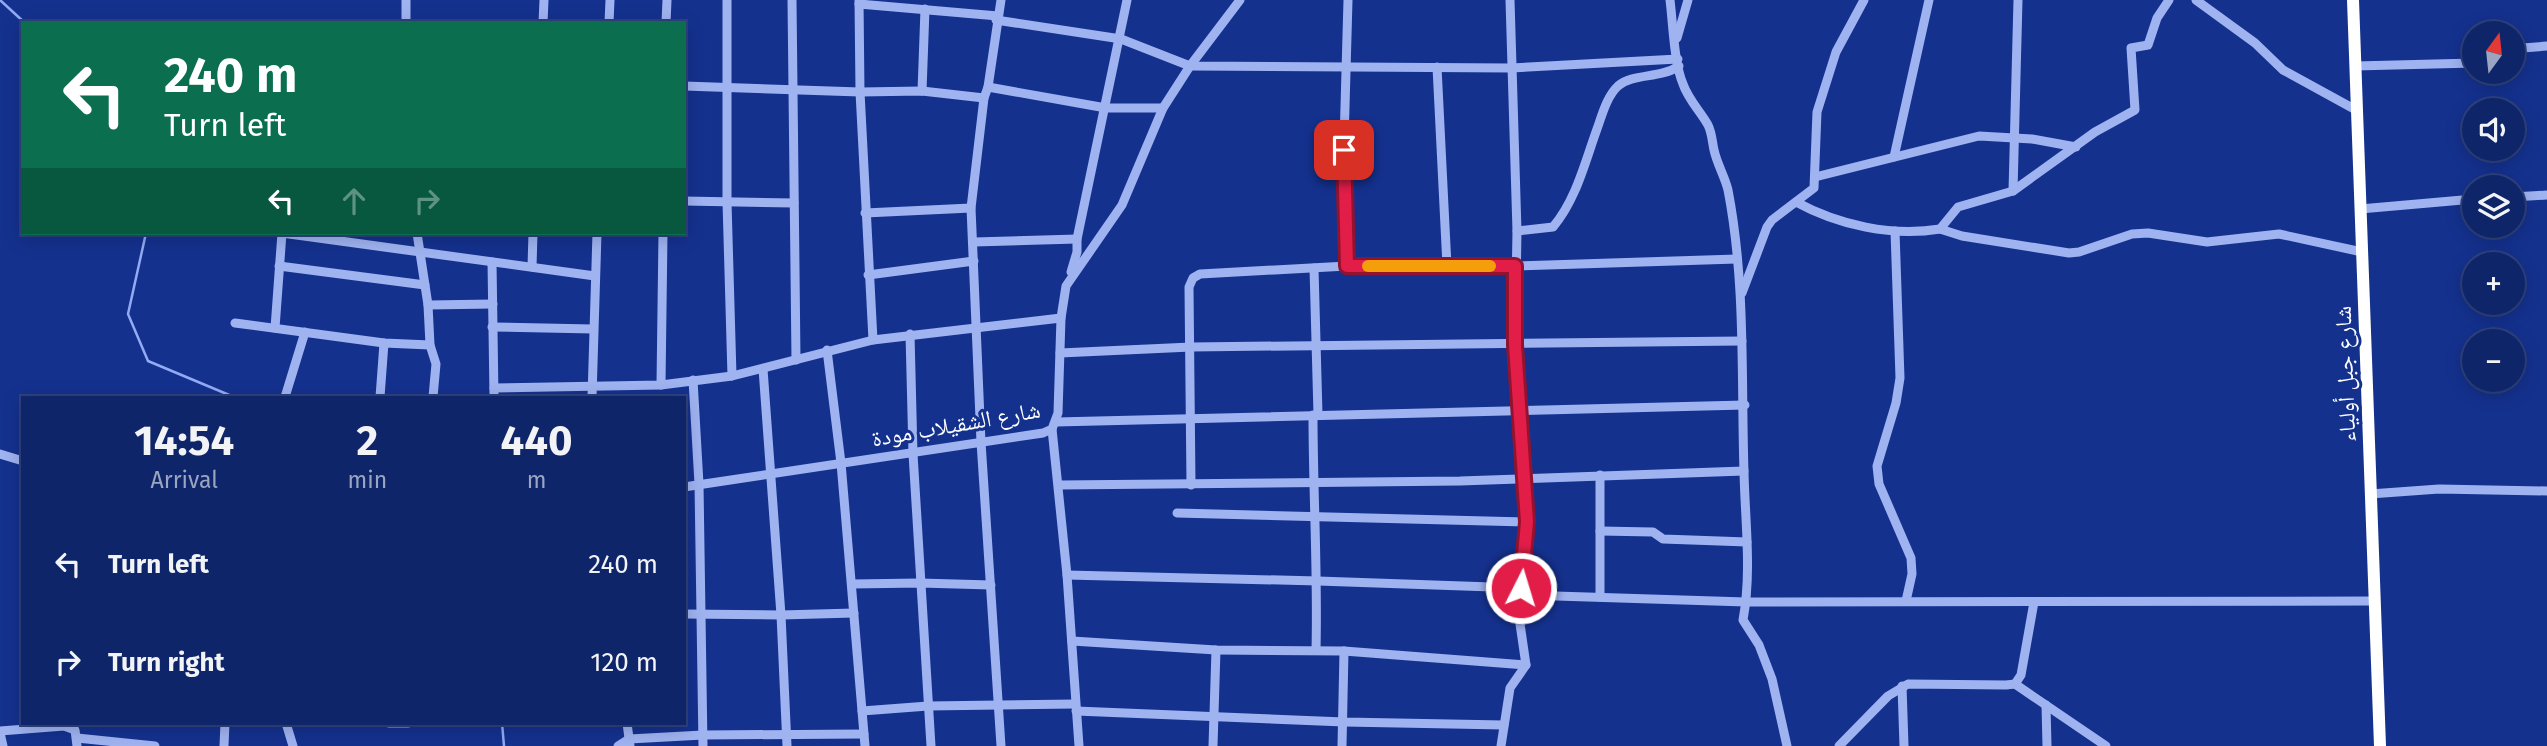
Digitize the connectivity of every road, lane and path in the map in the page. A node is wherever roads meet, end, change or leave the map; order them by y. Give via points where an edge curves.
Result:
1 (406, 0) edge
2 (544, 0) edge
3 (610, 0) edge
4 (667, 0) edge
5 (727, 0) edge
6 (792, 0) edge
7 (1000, 0) edge
8 (1127, 0) edge
9 (1240, 0) edge
10 (1349, 0) edge
11 (1510, 0) edge
12 (1670, 0) edge
13 (1688, 0) edge
14 (1864, 0) edge
15 (1929, 0) edge
16 (2018, 0) edge
17 (2169, 0) edge
18 (2196, 0) edge
19 (2353, 0) edge
20 (859, 2) edge
21 (925, 9) junction
22 (997, 18) junction
23 (405, 21) edge
24 (543, 21) edge
25 (609, 21) edge
26 (666, 21) edge
27 (1121, 39) junction
28 (1675, 42) junction
29 (2547, 46) edge
30 (2525, 48) edge
31 (1678, 63) junction
32 (2462, 63) edge
33 (1190, 66) junction
34 (1346, 66) junction
35 (1437, 66) junction
36 (2355, 66) junction
37 (1511, 68) junction
38 (686, 86) edge
39 (726, 87) junction
40 (988, 87) junction
41 (794, 89) junction
42 (922, 91) junction
43 (860, 92) junction
44 (984, 98) junction
45 (1106, 108) junction
46 (1163, 108) junction
47 (2356, 110) junction
48 (2015, 138) junction
49 (2076, 146) junction
50 (1894, 157) junction
51 (1815, 177) junction
52 (2013, 191) junction
53 (2547, 195) edge
54 (2525, 196) edge
55 (2462, 200) edge
56 (686, 201) edge
57 (727, 202) junction
58 (1796, 202) junction
59 (794, 203) junction
60 (971, 208) junction
61 (2360, 209) junction
62 (865, 213) junction
63 (1940, 229) junction
64 (1517, 231) junction
65 (1895, 231) junction
66 (282, 235) edge
67 (297, 235) edge
68 (417, 235) edge
69 (533, 235) edge
70 (597, 235) edge
71 (663, 235) edge
72 (1077, 239) junction
73 (974, 242) junction
74 (420, 252) junction
75 (2362, 252) junction
76 (1737, 259) junction
77 (974, 261) junction
78 (492, 262) junction
79 (279, 266) junction
80 (1347, 266) junction
81 (1447, 266) junction
82 (1515, 266) junction
83 (532, 267) junction
84 (1314, 268) junction
85 (868, 275) junction
86 (595, 276) junction
87 (1070, 279) junction
88 (425, 285) junction
89 (1740, 298) junction
90 (493, 304) junction
91 (428, 305) junction
92 (1061, 317) junction
93 (236, 323) dead end
94 (975, 326) junction
95 (492, 327) junction
96 (275, 328) junction
97 (593, 328) junction
98 (305, 332) junction
99 (910, 334) junction
100 (873, 340) junction
101 (1742, 341) junction
102 (384, 343) junction
103 (430, 345) junction
104 (1317, 345) junction
105 (1515, 345) junction
106 (1191, 347) junction
107 (827, 350) junction
108 (1060, 353) junction
109 (796, 360) junction
110 (763, 369) junction
111 (732, 376) junction
112 (694, 380) junction
113 (661, 385) junction
114 (494, 392) edge
115 (592, 392) edge
116 (285, 396) edge
117 (380, 396) edge
118 (433, 396) edge
119 (1745, 405) junction
120 (1521, 410) junction
121 (1316, 415) junction
122 (1190, 419) junction
123 (1054, 426) junction
124 (981, 442) junction
125 (0, 454) edge
126 (913, 454) junction
127 (21, 460) edge
128 (841, 463) junction
129 (1744, 471) junction
130 (772, 472) junction
131 (1600, 475) junction
132 (1526, 479) junction
133 (1313, 482) junction
134 (699, 484) junction
135 (1059, 485) junction
136 (1191, 485) junction
137 (686, 487) edge
138 (2547, 491) edge
139 (2370, 494) junction
140 (1177, 513) dead end
141 (1314, 518) junction
142 (1527, 522) junction
143 (1600, 531) junction
144 (1747, 541) junction
145 (1067, 575) junction
146 (1318, 580) junction
147 (920, 583) junction
148 (852, 584) junction
149 (991, 585) junction
150 (1521, 592) junction
151 (1600, 597) junction
152 (1906, 601) junction
153 (2375, 601) junction
154 (2034, 602) junction
155 (1746, 603) junction
156 (854, 613) junction
157 (686, 614) edge
158 (699, 614) junction
159 (782, 615) junction
160 (1072, 641) junction
161 (1216, 650) junction
162 (1316, 650) junction
163 (1344, 651) junction
164 (1526, 665) junction
165 (2015, 684) junction
166 (1902, 686) junction
167 (2046, 705) junction
168 (929, 706) junction
169 (998, 706) junction
170 (1075, 707) junction
171 (862, 711) junction
172 (1214, 716) junction
173 (1344, 722) junction
174 (1504, 724) junction
175 (225, 725) edge
176 (287, 725) edge
177 (626, 725) edge
178 (0, 732) edge
179 (787, 734) junction
180 (864, 734) junction
181 (703, 735) junction
182 (77, 742) edge
183 (629, 743) edge
184 (3, 746) edge
185 (155, 746) edge
186 (224, 746) edge
187 (293, 746) edge
188 (618, 746) edge
189 (704, 746) edge
190 (787, 746) edge
191 (865, 746) edge
192 (931, 746) edge
193 (1001, 746) edge
194 (1079, 746) edge
195 (1213, 746) edge
196 (1342, 746) edge
197 (1501, 746) edge
198 (1787, 746) edge
199 (1839, 746) edge
200 (1904, 746) edge
201 (2048, 746) edge
202 (2105, 746) edge
203 (2380, 746) edge

1 - 23 street
2 - 24 street
3 - 25 street
4 - 26 street
5 - 39 street
6 - 41 street
7 - 22 street
8 - 27 street
9 - 33 street, شارع الشقيلاب مودة
10 - 34 street
11 - 37 street
12 - 28 street
13 - 28 street
14 - 51 street via 1836,52 1817,112
15 - 50 street
16 - 48 street
17 - 49 street via 2148,45 2131,48 2135,110
18 - 47 street via 2283,70
19 - 36 highway, شارع جبل أولياء
20 - 21 street
20 - 43 street
21 - 22 street
21 - 42 street
22 - 27 street
22 - 40 street
27 - 33 street
27 - 45 street
28 - 31 street
29 - 30 street
31 - 37 street
31 - 64 street via 1665,74 1626,81 1613,91 1561,217 1553,227
31 - 76 street via 1685,90 1712,134 1728,188
32 - 36 street
33 - 34 street
33 - 46 street, شارع الشقيلاب مودة
34 - 35 street
34 - 80 street via 1343,178
35 - 37 street
35 - 81 street
36 - 47 highway, شارع جبل أولياء
37 - 64 street
38 - 39 street
39 - 41 street
39 - 57 street
40 - 44 street
40 - 45 street
41 - 43 street
41 - 59 street
42 - 43 street
42 - 44 street
43 - 62 street
44 - 60 street
45 - 46 street
45 - 72 street
46 - 87 street, شارع الشقيلاب مودة via 1122,205
47 - 61 highway, شارع جبل أولياء
48 - 49 street
48 - 50 street via 1979,136
48 - 52 street
49 - 52 street
50 - 51 street
51 - 58 street via 1811,192
52 - 63 street via 1958,207
53 - 54 street
55 - 61 street
56 - 57 street
57 - 59 street
57 - 111 street
58 - 65 street via 1837,220
58 - 89 street via 1767,227
59 - 109 street
60 - 62 street
60 - 73 street
61 - 75 highway, شارع جبل أولياء
62 - 85 street
63 - 65 street
63 - 75 street via 2069,253 2140,233 2207,242 2279,234
64 - 82 street
65 - 152 street via 1900,378 1877,466 1879,484 1911,558
66 - 79 street
67 - 74 street
68 - 74 street
69 - 83 street
70 - 86 street
71 - 113 street
72 - 73 street
72 - 87 street
73 - 77 street
74 - 78 street
74 - 88 street
75 - 139 highway, شارع جبل أولياء
76 - 82 street
76 - 89 street
77 - 85 street
77 - 94 street
78 - 83 street
78 - 90 street
79 - 88 street
79 - 96 street
80 - 81 street
80 - 84 street
81 - 82 street
82 - 105 street
83 - 86 street
84 - 104 street
84 - 106 street via 1200,274 1189,286
85 - 100 street
86 - 97 street
87 - 92 street, شارع الشقيلاب مودة
88 - 91 street
89 - 101 street
90 - 91 street
90 - 95 street
91 - 103 street
92 - 94 street
92 - 108 street, شارع الشقيلاب مودة
93 - 96 street
94 - 99 street
94 - 124 street
95 - 97 street
95 - 114 street
96 - 98 street
97 - 115 street
98 - 102 street
98 - 116 street
99 - 100 street
99 - 126 street
100 - 107 street
101 - 105 street
101 - 119 street
102 - 103 street
102 - 117 street
103 - 118 street via 436,364
104 - 105 street
104 - 106 street
104 - 121 street
105 - 120 street
106 - 108 street
106 - 122 street
107 - 109 street
107 - 128 street
108 - 123 street, شارع الشقيلاب مودة
109 - 110 street
110 - 111 street
110 - 130 street
111 - 112 street
112 - 113 street
112 - 134 street
113 - 115 street
114 - 115 street
119 - 120 street
119 - 129 street
120 - 121 street
120 - 132 street
121 - 122 street
121 - 133 street
122 - 123 street
122 - 136 street
123 - 124 street, شارع الشقيلاب مودة via 1043,433
123 - 135 street
124 - 126 street, شارع الشقيلاب مودة
124 - 149 street
125 - 127 street
126 - 128 street, شارع الشقيلاب مودة
126 - 147 street
128 - 130 street, شارع الشقيلاب مودة
128 - 148 street
129 - 131 street
129 - 144 street
130 - 134 street, شارع الشقيلاب مودة
130 - 159 street
131 - 132 street
131 - 143 street
132 - 133 street
132 - 142 street
133 - 136 street
133 - 141 street
134 - 137 street, شارع الشقيلاب مودة
134 - 158 street
135 - 136 street
135 - 145 street
138 - 139 street via 2439,489
139 - 153 highway, شارع جبل أولياء
140 - 141 street
141 - 142 street
141 - 146 street
142 - 150 street
143 - 144 street
143 - 151 street
144 - 155 street
145 - 146 street
145 - 160 street
146 - 150 street
146 - 162 street
147 - 148 street
147 - 149 street
147 - 168 street
148 - 156 street
149 - 169 street
150 - 151 street
150 - 164 street via 1519,617
151 - 155 street
152 - 154 street
152 - 155 street
153 - 154 street
153 - 203 highway, شارع جبل أولياء
154 - 165 street via 2021,675
155 - 198 street via 1743,620 1772,679
156 - 159 street
156 - 171 street
157 - 158 street
158 - 159 street
158 - 181 street
159 - 179 street
160 - 161 street
160 - 170 street
161 - 162 street
161 - 172 street
162 - 163 street
163 - 164 street
163 - 173 street
164 - 174 street via 1510,688
165 - 166 street via 1921,682
165 - 167 street
166 - 199 street
166 - 200 street
167 - 201 street
167 - 202 street
168 - 169 street
168 - 171 street
168 - 192 street
169 - 170 street
169 - 193 street
170 - 172 street
170 - 194 street
171 - 180 street
172 - 173 street
172 - 195 street
173 - 174 street
173 - 196 street
174 - 197 street
175 - 186 street
176 - 187 street
177 - 183 street
178 - 182 street via 64,726 75,730
178 - 184 street
179 - 180 street
179 - 181 street
179 - 190 street
180 - 191 street
181 - 183 street
181 - 189 street
182 - 185 street
183 - 188 street

